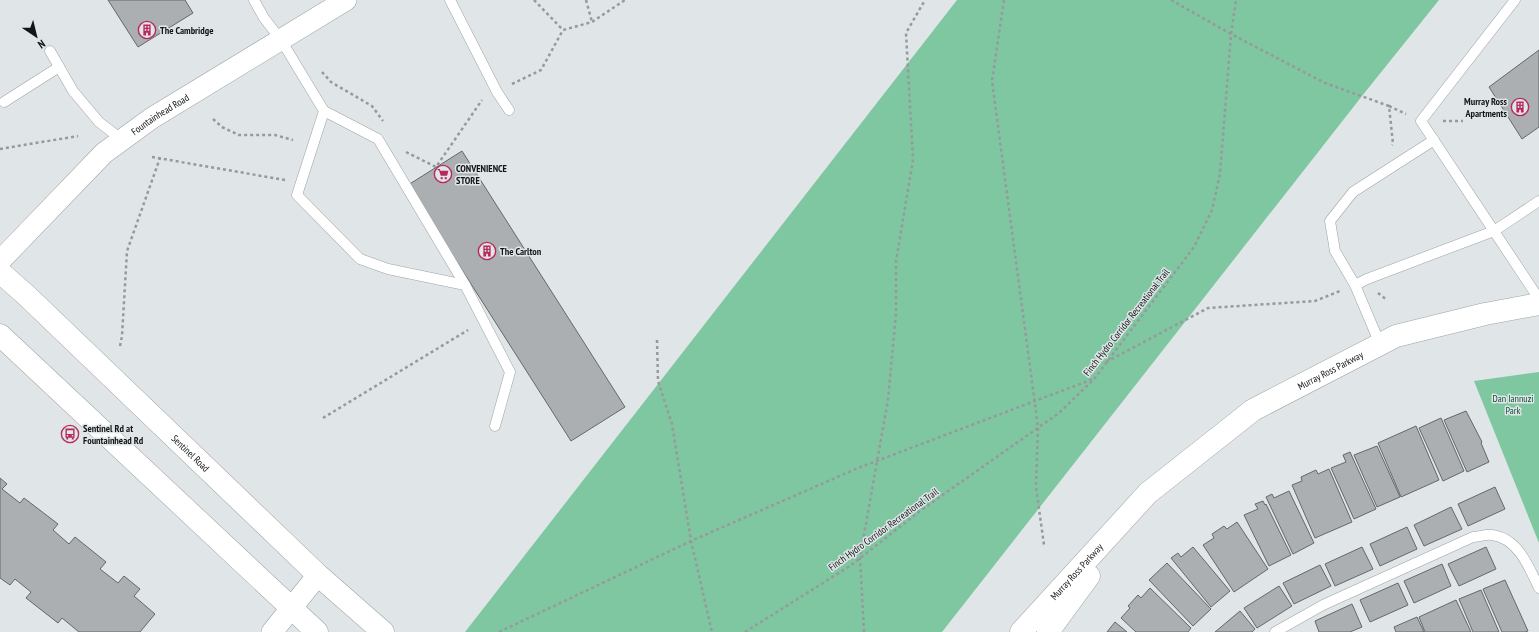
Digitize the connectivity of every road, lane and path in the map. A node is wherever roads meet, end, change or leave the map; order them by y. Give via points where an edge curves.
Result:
1 (254, 0) edge
2 (346, 0) edge
3 (450, 0) edge
4 (534, 0) edge
5 (586, 0) edge
6 (625, 0) edge
7 (925, 0) edge
8 (1004, 0) edge
9 (1171, 0) edge
10 (1236, 0) edge
11 (1515, 0) edge
12 (592, 22) junction
13 (1231, 34) junction
14 (281, 40) junction
15 (50, 51) dead end
16 (59, 67) junction
17 (4, 102) dead end
18 (509, 110) dead end
19 (324, 111) junction
20 (213, 119) dead end
21 (78, 136) dead end
22 (121, 139) junction
23 (293, 140) dead end
24 (1434, 140) junction
25 (1388, 148) dead end
26 (0, 150) edge
27 (152, 158) dead end
28 (160, 158) junction
29 (285, 180) dead end
30 (1539, 201) edge
31 (1494, 231) junction
32 (0, 261) edge
33 (0, 272) edge
34 (1367, 279) junction
35 (1355, 285) junction
36 (465, 286) junction
37 (1539, 299) edge
38 (1387, 300) dead end
39 (1539, 304) edge
40 (483, 321) junction
41 (0, 335) edge
42 (657, 340) dead end
43 (1380, 344) junction
44 (120, 346) dead end
45 (1106, 363) junction
46 (1094, 379) junction
47 (1034, 401) junction
48 (323, 418) dead end
49 (495, 426) dead end
50 (1038, 428) junction
51 (877, 460) junction
52 (1148, 493) junction
53 (691, 541) junction
54 (1044, 545) dead end
55 (860, 557) junction
56 (318, 575) junction
57 (1539, 588) edge
58 (291, 609) junction
59 (272, 632) edge
60 (317, 632) edge
61 (384, 632) edge
62 (499, 632) edge
63 (712, 632) edge
64 (745, 632) edge
65 (864, 632) edge
66 (1021, 632) edge
67 (1048, 632) edge
68 (1275, 632) edge

1 - 14 lane
2 - 14 street, Fountainhead Road
3 - 18 lane via 497,92
4 - 12 path via 563,30
5 - 12 path
6 - 12 path
7 - 51 path via 906,33 913,160 896,261 896,313 888,400
8 - 47 path via 992,81
9 - 13 path
10 - 13 path, Finch Hydro Corridor Recreational Trail
11 - 24 lane via 1421,121
13 - 25 path via 1325,83 1389,106 1393,144
13 - 45 path, Finch Hydro Corridor Recreational Trail via 1220,174 1212,210 1194,247
14 - 19 lane
14 - 22 street, Fountainhead Road
15 - 16 lane
16 - 17 lane
16 - 22 lane via 73,91 99,122
19 - 36 lane via 378,139
19 - 36 lane via 297,195 360,259 388,269
20 - 23 path via 222,127 239,135 275,135
21 - 26 path
22 - 32 street, Fountainhead Road via 104,153
24 - 31 lane
24 - 35 lane via 1353,192 1330,221 1335,251
27 - 28 path
28 - 29 path
28 - 44 path via 126,251
30 - 31 lane
31 - 34 lane
31 - 37 lane
33 - 56 street, Sentinel Road
34 - 35 lane
34 - 38 path via 1373,289
35 - 43 lane
35 - 45 path via 1315,301 1208,308
36 - 40 lane
39 - 43 street, Murray Ross Parkway via 1485,314 1396,336
40 - 48 path
40 - 49 lane via 510,372
41 - 58 street
42 - 53 path via 658,381 672,424
43 - 52 street, Murray Ross Parkway via 1253,410
45 - 46 path, Finch Hydro Corridor Recreational Trail
46 - 47 path
46 - 50 path, Finch Hydro Corridor Recreational Trail via 1059,413
47 - 50 path
47 - 51 path
50 - 54 path via 1036,487
50 - 55 path, Finch Hydro Corridor Recreational Trail via 920,511
51 - 53 path
51 - 55 path
52 - 66 street, Murray Ross Parkway
52 - 67 street, Murray Ross Parkway
53 - 62 path
53 - 63 path
55 - 64 path, Finch Hydro Corridor Recreational Trail via 850,566
55 - 65 path
56 - 58 street
56 - 61 street, Sentinel Road
57 - 68 lane via 1523,556 1514,545 1504,538 1490,535 1473,538 1323,605
58 - 59 street
58 - 60 street

